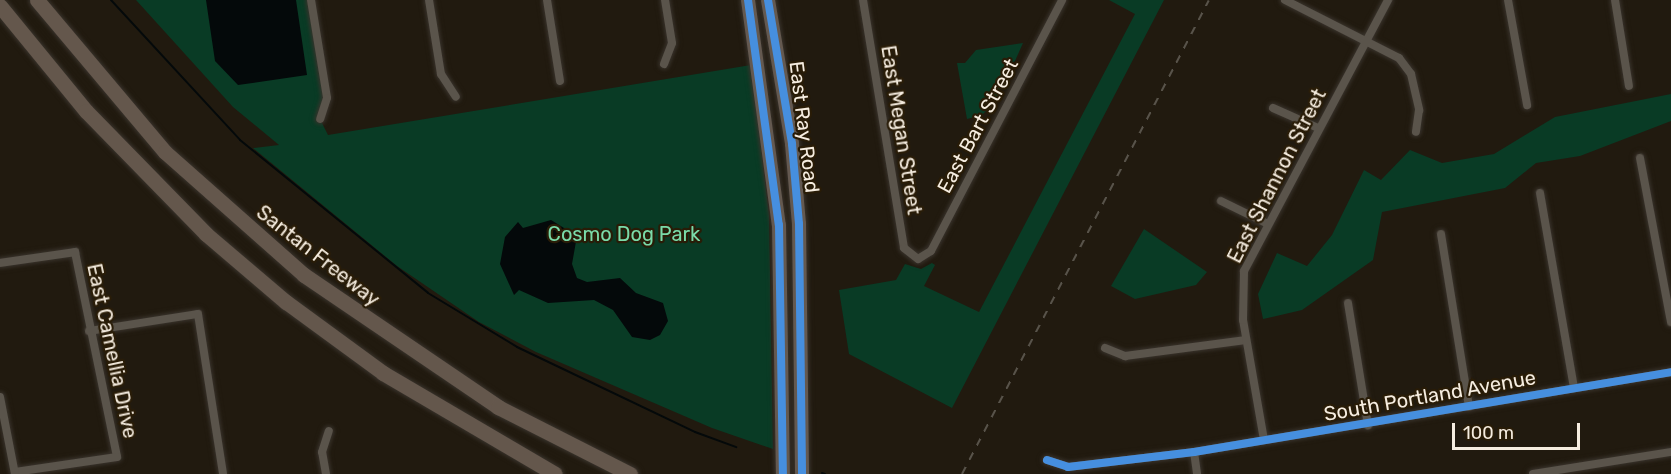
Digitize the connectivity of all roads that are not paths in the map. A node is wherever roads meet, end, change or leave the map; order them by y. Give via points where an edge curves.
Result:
1 (37, 0) edge
2 (311, 0) edge
3 (429, 0) edge
4 (547, 0) edge
5 (665, 0) edge
6 (768, 0) edge
7 (863, 0) edge
8 (1062, 0) edge
9 (1285, 0) edge
10 (1388, 0) edge
11 (1508, 0) edge
12 (1615, 0) edge
13 (753, 1) edge
14 (0, 6) edge
15 (1366, 39) junction
16 (664, 64) dead end
17 (560, 81) dead end
18 (1629, 86) dead end
19 (456, 97) dead end
20 (1527, 105) dead end
21 (1273, 108) dead end
22 (320, 119) dead end
23 (1318, 128) junction
24 (1416, 132) dead end
25 (1640, 158) dead end
26 (1540, 193) dead end
27 (1221, 201) dead end
28 (1266, 223) junction
29 (1441, 234) dead end
30 (915, 259) joint
31 (0, 263) edge
32 (1348, 303) dead end
33 (1671, 322) edge
34 (89, 332) junction
35 (1246, 340) junction
36 (1105, 348) dead end
37 (1671, 372) edge
38 (1574, 388) junction
39 (0, 397) edge
40 (1469, 407) junction
41 (1368, 425) junction
42 (329, 430) dead end
43 (1264, 440) junction
44 (1671, 452) edge
45 (1194, 453) junction
46 (1047, 460) dead end
47 (15, 473) edge
48 (224, 474) edge
49 (326, 474) edge
50 (555, 474) edge
51 (630, 474) edge
52 (783, 474) edge
53 (802, 474) edge
54 (1197, 474) edge
55 (1533, 474) edge

1 - 51 highway, Santan Freeway via 98,78 165,152 304,275 498,407
2 - 22 street via 327,98
3 - 19 street via 441,74
4 - 17 street
5 - 16 street via 672,43
6 - 53 main road, East Ray Road via 792,144 799,224
7 - 30 street, East Megan Street via 904,248
8 - 30 street, East Bart Street via 931,251
9 - 15 street
10 - 15 street, East Shannon Street
11 - 20 street
12 - 18 street
13 - 52 main road, East Ray Road via 779,225
14 - 50 highway via 86,111 206,234 286,302 383,373
15 - 23 street, East Shannon Street
15 - 24 street via 1400,58 1411,74 1419,110
21 - 23 street
23 - 28 street, East Shannon Street
25 - 33 street
26 - 38 street
27 - 28 street
28 - 35 street, East Shannon Street via 1244,271 1241,297
29 - 40 street
31 - 34 street, East Camellia Drive via 75,252
32 - 41 street
34 - 47 street, East Camellia Drive via 117,457
34 - 48 street via 198,314
35 - 36 street via 1125,356
35 - 43 street, East Shannon Street
37 - 38 street, South Portland Avenue
38 - 40 street, South Portland Avenue
39 - 47 street
40 - 41 street, South Portland Avenue
41 - 43 street, South Portland Avenue
42 - 49 street via 322,452
43 - 45 street, South Portland Avenue
44 - 55 street
45 - 46 street, South Portland Avenue via 1068,467
45 - 54 street

